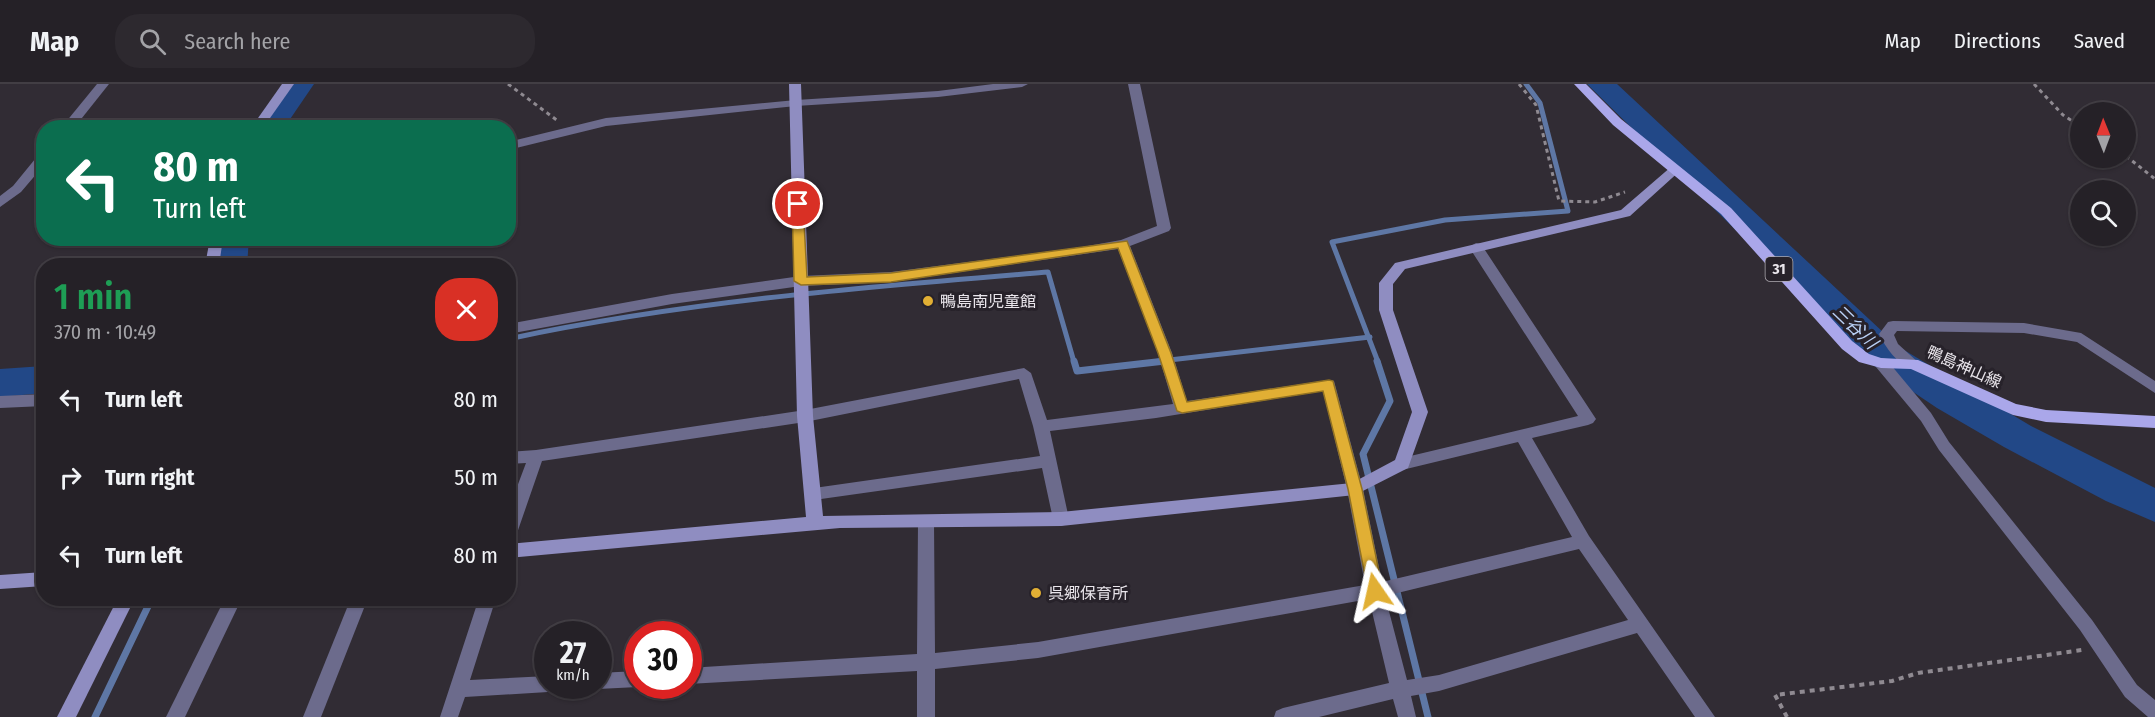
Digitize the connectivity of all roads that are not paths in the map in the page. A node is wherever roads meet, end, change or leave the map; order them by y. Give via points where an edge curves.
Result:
1 (103, 84) edge
2 (288, 84) edge
3 (795, 84) edge
4 (1022, 84) edge
5 (1134, 84) edge
6 (1580, 84) edge
7 (796, 104) junction
8 (74, 120) edge
9 (263, 120) edge
10 (516, 144) edge
11 (36, 166) edge
12 (1676, 169) junction
13 (0, 203) edge
14 (1122, 244) junction
15 (1476, 247) junction
16 (802, 291) junction
17 (516, 327) edge
18 (1883, 363) junction
19 (1908, 364) junction
20 (2155, 388) edge
21 (36, 400) edge
22 (0, 402) edge
23 (1182, 408) junction
24 (805, 416) junction
25 (2155, 422) edge
26 (1041, 426) junction
27 (1522, 435) junction
28 (536, 456) junction
29 (516, 457) edge
30 (1050, 461) junction
31 (1402, 464) junction
32 (1355, 489) junction
33 (814, 494) junction
34 (516, 513) edge
35 (1061, 519) junction
36 (815, 522) junction
37 (926, 522) junction
38 (1583, 541) junction
39 (516, 550) edge
40 (36, 580) edge
41 (0, 582) edge
42 (1375, 591) junction
43 (123, 606) edge
44 (230, 606) edge
45 (357, 606) edge
46 (485, 606) edge
47 (1642, 624) junction
48 (926, 662) junction
49 (702, 675) edge
50 (534, 685) edge
51 (458, 689) junction
52 (1401, 689) junction
53 (2155, 711) edge
54 (66, 717) edge
55 (175, 717) edge
56 (312, 717) edge
57 (449, 717) edge
58 (926, 717) edge
59 (1283, 717) edge
60 (1407, 717) edge
61 (1706, 717) edge

1 - 8 street
2 - 9 street
3 - 7 street
4 - 7 street
5 - 14 street via 1164,228
6 - 12 main road, 鴨島神山線 / 31 via 1617,122
7 - 10 street via 606,122
7 - 16 street
11 - 13 street
12 - 15 street via 1625,213
12 - 18 main road, 鴨島神山線 / 31 via 1726,211 1847,345 1864,358
14 - 16 street
14 - 23 street
15 - 27 street via 1588,419
15 - 31 street via 1400,266 1386,283 1386,309 1420,412
16 - 17 street via 672,298
16 - 24 street
18 - 19 main road, 鴨島神山線 / 31
18 - 53 street via 2131,691
19 - 20 street via 1886,333 1893,326 2024,328 2081,338
19 - 25 main road, 鴨島神山線 / 31 via 2013,408 2046,416
21 - 22 street
23 - 26 street
23 - 32 street via 1329,385
24 - 26 street via 1024,373
24 - 28 street
24 - 33 street
26 - 30 street
27 - 31 street
27 - 38 street
28 - 29 street
28 - 34 street
30 - 33 street
30 - 35 street
31 - 32 street
32 - 35 street
32 - 42 street
33 - 36 street
35 - 37 street
36 - 37 street
36 - 39 street
37 - 48 street
38 - 42 street
38 - 47 street
40 - 41 street
42 - 48 street via 1038,650
42 - 52 street
43 - 54 street
44 - 55 street
45 - 56 street
46 - 51 street
47 - 52 street via 1438,683
47 - 61 street
48 - 49 street
48 - 58 street
50 - 51 street
51 - 57 street
52 - 59 street
52 - 60 street

